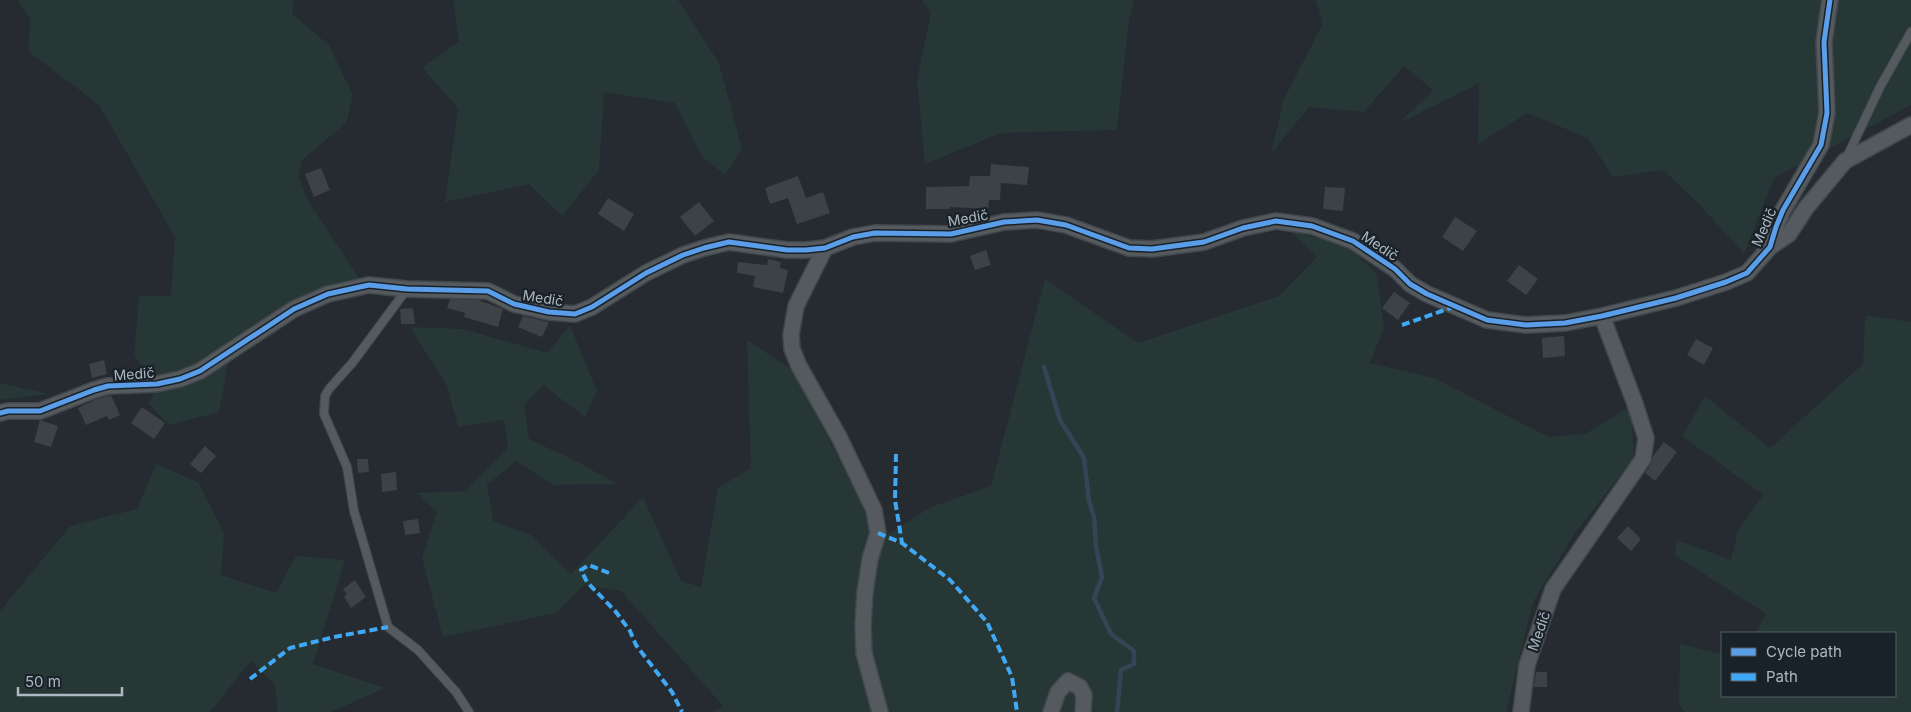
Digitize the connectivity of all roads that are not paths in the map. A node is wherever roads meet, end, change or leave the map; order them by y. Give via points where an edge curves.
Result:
1 (1830, 0) edge
2 (1911, 32) edge
3 (1911, 124) edge
4 (1845, 160) junction
5 (1770, 247) junction
6 (825, 248) junction
7 (406, 289) junction
8 (1602, 316) junction
9 (0, 413) edge
10 (469, 712) edge
11 (880, 712) edge
12 (1051, 712) edge
13 (1083, 712) edge
14 (1521, 712) edge

1 - 5 street, Medič via 1824,42 1827,113 1821,145 1783,210
2 - 4 lane
3 - 4 street
4 - 5 street via 1789,234
5 - 8 street, Medič via 1747,273 1726,282
6 - 7 street, Medič via 787,250 729,242 704,248 646,273 576,314 514,304 488,291
6 - 8 street, Medič via 875,233 951,234 1004,222 1037,220 1066,225 1129,248 1152,249 1204,242 1243,228 1276,221 1312,226 1353,241 1395,269 1410,284 1487,320 1526,325
6 - 11 street via 796,306 792,349 874,510 878,533 865,592 863,644
7 - 9 street, Medič via 369,285 328,294 294,310 200,371 180,379 157,384 108,386 40,411
7 - 10 lane via 353,362 329,389 325,396 324,414 347,467 354,511 388,627 418,650 456,692
8 - 14 street, Medič via 1646,438 1642,458 1553,589 1527,664
12 - 13 street via 1058,692 1068,681 1080,687 1084,695

